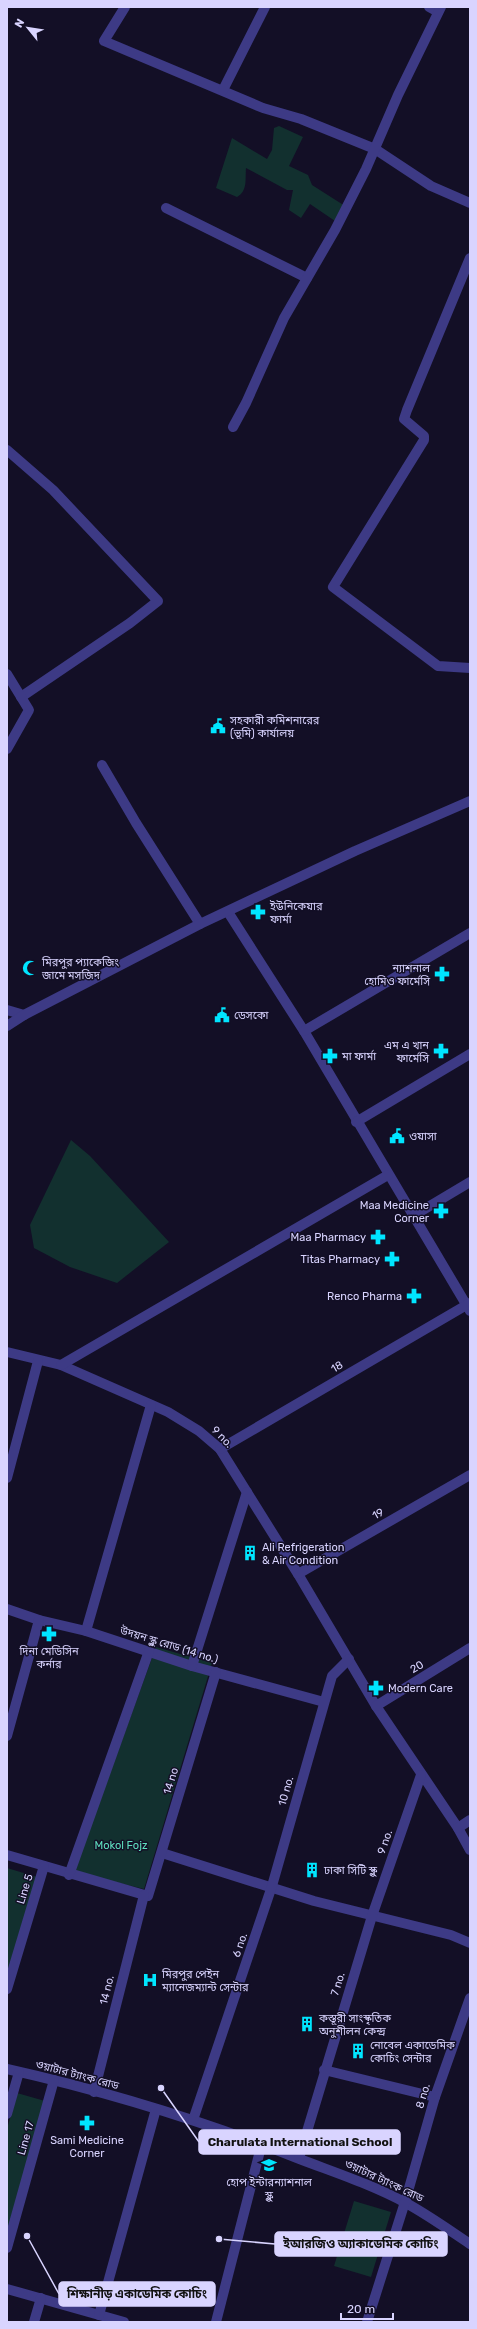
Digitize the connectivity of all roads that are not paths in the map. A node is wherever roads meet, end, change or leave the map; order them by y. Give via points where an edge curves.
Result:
1 (125, 7) edge
2 (265, 7) edge
3 (436, 9) edge
4 (223, 90) junction
5 (375, 149) junction
6 (470, 203) edge
7 (166, 208) dead end
8 (470, 258) edge
9 (307, 278) junction
10 (233, 427) dead end
11 (7, 450) edge
12 (470, 668) edge
13 (7, 674) edge
14 (22, 697) junction
15 (7, 749) edge
16 (102, 765) dead end
17 (470, 801) edge
18 (228, 912) junction
19 (200, 924) junction
20 (470, 933) edge
21 (8, 1010) edge
22 (24, 1014) junction
23 (7, 1026) edge
24 (304, 1031) junction
25 (470, 1054) edge
26 (356, 1122) junction
27 (388, 1175) junction
28 (470, 1182) edge
29 (412, 1216) junction
30 (469, 1307) edge
31 (7, 1352) edge
32 (38, 1361) junction
33 (62, 1366) junction
34 (151, 1405) junction
35 (220, 1449) junction
36 (470, 1475) edge
37 (7, 1478) edge
38 (247, 1492) junction
39 (298, 1574) junction
40 (7, 1609) edge
41 (39, 1620) junction
42 (86, 1631) junction
43 (470, 1648) edge
44 (149, 1651) junction
45 (349, 1659) junction
46 (192, 1666) junction
47 (216, 1672) junction
48 (324, 1702) junction
49 (376, 1706) junction
50 (7, 1736) edge
51 (421, 1775) junction
52 (470, 1820) edge
53 (458, 1828) junction
54 (470, 1850) edge
55 (162, 1853) junction
56 (7, 1856) edge
57 (44, 1866) junction
58 (69, 1875) junction
59 (272, 1886) junction
60 (146, 1895) junction
61 (372, 1916) junction
62 (470, 1943) edge
63 (7, 1989) edge
64 (470, 1998) edge
65 (7, 2069) edge
66 (324, 2070) junction
67 (19, 2072) junction
68 (54, 2080) junction
69 (94, 2092) junction
70 (435, 2097) junction
71 (156, 2109) junction
72 (7, 2114) edge
73 (193, 2120) junction
74 (262, 2143) junction
75 (299, 2158) junction
76 (405, 2202) junction
77 (470, 2244) edge
78 (7, 2248) edge
79 (7, 2289) edge
80 (41, 2298) junction
81 (99, 2315) junction
82 (34, 2322) edge
83 (124, 2322) edge
84 (216, 2322) edge
85 (367, 2322) edge

1 - 4 street via 104,41
2 - 4 street
3 - 5 street
4 - 5 street via 263,108 301,119
5 - 6 street via 431,186
5 - 9 street via 335,230
7 - 9 street
8 - 12 street via 405,414 404,419 424,436 424,440 333,587 438,666
9 - 10 street via 284,318
11 - 14 street via 53,490 158,602
13 - 14 street
14 - 15 street via 29,710
16 - 19 street
17 - 18 street via 355,851
18 - 19 street
18 - 24 street
19 - 22 street
20 - 24 street
21 - 22 street
22 - 23 street
24 - 26 street
25 - 26 street
26 - 27 street
27 - 29 street
27 - 33 street
28 - 29 street
29 - 30 street
30 - 35 street, 18
31 - 32 street, 9 no.
32 - 33 street, 9 no.
32 - 37 street
33 - 34 street, 9 no.
34 - 35 street, 9 no. via 199,1431
34 - 42 street
35 - 38 street, 9 no.
36 - 39 street, 19
38 - 39 street, 9 no.
38 - 46 street
39 - 45 street, 9 no.
40 - 41 street, উদয়ন স্কুল রোড (14 no.)
41 - 42 street, উদয়ন স্কুল রোড (14 no.)
41 - 50 street
42 - 44 street, উদয়ন স্কুল রোড (14 no.)
43 - 49 street, 20
44 - 46 street, উদয়ন স্কুল রোড (14 no.)
44 - 58 street
45 - 48 street via 332,1676
45 - 49 street, 9 no.
46 - 47 street, উদয়ন স্কুল রোড (14 no.)
47 - 48 street, উদয়ন স্কুল রোড (14 no.)
47 - 55 street, 14 no
48 - 59 street, 10 no.
49 - 51 street, 9 no.
51 - 53 street, 9 no.
51 - 61 street, 9 no.
52 - 53 street
53 - 54 street, 9 no.
55 - 59 street
55 - 60 street, 14 no
56 - 57 street
57 - 58 street
57 - 63 street, Line 5
58 - 60 street
59 - 61 street
59 - 73 street, 6 no.
60 - 69 street, 14 no.
61 - 62 street via 451,1935
61 - 66 street, 7 no.
64 - 70 street, 8 no.
65 - 67 street, ওয়াটার ট্যাংক রোড
66 - 70 street
66 - 75 street, 7 no.
67 - 68 street, ওয়াটার ট্যাংক রোড
67 - 72 street
68 - 69 street, ওয়াটার ট্যাংক রোড
68 - 78 street, Line 17
69 - 71 street, ওয়াটার ট্যাংক রোড
70 - 76 street, 8 no.
71 - 73 street, ওয়াটার ট্যাংক রোড
71 - 81 street
73 - 74 street, ওয়াটার ট্যাংক রোড
74 - 75 street, ওয়াটার ট্যাংক রোড
74 - 84 street
75 - 76 street, ওয়াটার ট্যাংক রোড
76 - 77 street, ওয়াটার ট্যাংক রোড
76 - 85 street, 8 no.
79 - 80 street
80 - 81 street
80 - 82 street
81 - 83 street

